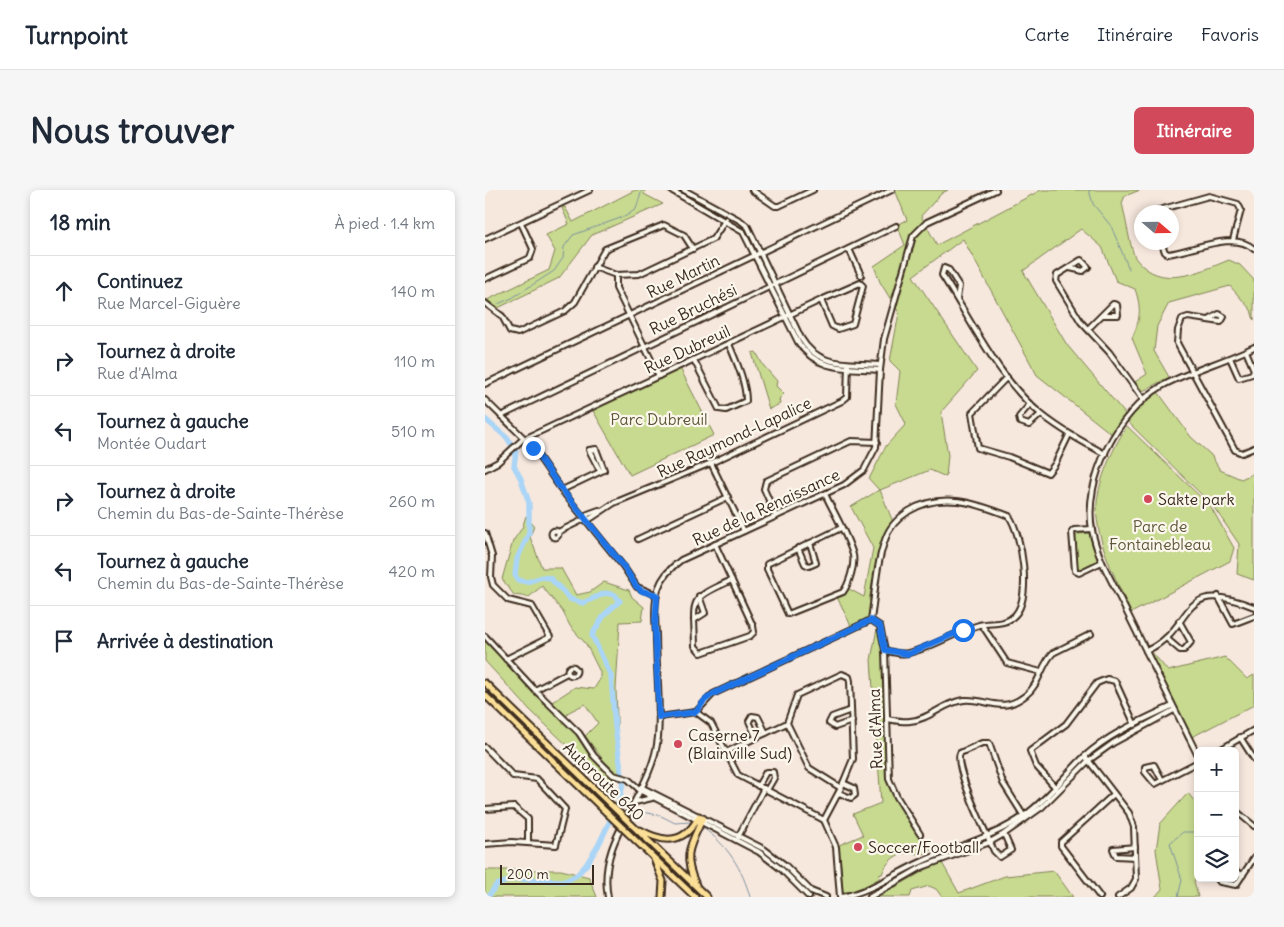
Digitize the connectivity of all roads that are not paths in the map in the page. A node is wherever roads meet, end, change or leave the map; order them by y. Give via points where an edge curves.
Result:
1 (590, 190) edge
2 (671, 190) edge
3 (752, 190) edge
4 (813, 190) edge
5 (892, 190) edge
6 (996, 190) edge
7 (682, 191) edge
8 (1177, 205) edge
9 (729, 214) junction
10 (726, 220) junction
11 (521, 223) junction
12 (896, 226) dead end
13 (485, 240) edge
14 (1233, 240) junction
15 (693, 249) junction
16 (849, 249) junction
17 (1254, 249) edge
18 (1164, 250) edge
19 (761, 252) junction
20 (755, 255) junction
21 (594, 267) junction
22 (1070, 268) dead end
23 (861, 275) dead end
24 (616, 276) junction
25 (485, 279) edge
26 (776, 284) junction
27 (770, 286) junction
28 (957, 299) junction
29 (821, 300) junction
30 (485, 302) edge
31 (790, 314) junction
32 (1103, 315) dead end
33 (630, 316) junction
34 (785, 317) junction
35 (1209, 320) dead end
36 (1088, 329) junction
37 (729, 344) junction
38 (645, 346) junction
39 (1254, 347) edge
40 (1246, 351) junction
41 (1230, 358) junction
42 (694, 360) junction
43 (848, 367) junction
44 (880, 367) junction
45 (1193, 373) junction
46 (659, 376) junction
47 (1007, 377) junction
48 (485, 384) edge
49 (1143, 399) junction
50 (485, 400) edge
51 (1030, 404) junction
52 (1041, 414) junction
53 (501, 416) junction
54 (1069, 434) junction
55 (526, 439) junction
56 (877, 442) junction
57 (1254, 448) edge
58 (1105, 454) junction
59 (711, 463) junction
60 (485, 469) edge
61 (600, 471) junction
62 (562, 490) junction
63 (825, 494) junction
64 (728, 497) junction
65 (776, 516) junction
66 (585, 519) junction
67 (841, 528) junction
68 (1091, 529) junction
69 (744, 531) junction
70 (558, 532) dead end
71 (485, 533) edge
72 (638, 539) dead end
73 (810, 543) junction
74 (715, 544) junction
75 (798, 548) junction
76 (1102, 562) junction
77 (485, 565) edge
78 (491, 565) junction
79 (732, 580) junction
80 (657, 595) junction
81 (699, 596) junction
82 (1218, 596) junction
83 (1254, 606) edge
84 (1254, 616) edge
85 (694, 620) junction
86 (871, 620) junction
87 (1179, 621) junction
88 (982, 624) junction
89 (1091, 634) dead end
90 (485, 636) edge
91 (1166, 638) junction
92 (885, 650) junction
93 (1146, 651) junction
94 (506, 659) junction
95 (1041, 672) junction
96 (567, 673) dead end
97 (485, 683) edge
98 (535, 690) junction
99 (485, 695) edge
100 (1173, 708) junction
101 (851, 710) junction
102 (696, 712) junction
103 (659, 717) junction
104 (887, 719) junction
105 (852, 721) junction
106 (787, 723) junction
107 (1136, 726) junction
108 (1254, 730) edge
109 (766, 733) junction
110 (757, 737) junction
111 (1240, 737) junction
112 (485, 747) edge
113 (1224, 747) edge
114 (1194, 748) edge
115 (726, 752) junction
116 (1085, 756) junction
117 (1254, 759) edge
118 (1088, 761) junction
119 (1194, 764) edge
120 (1162, 780) junction
121 (842, 785) junction
122 (758, 786) junction
123 (641, 788) junction
124 (1056, 788) junction
125 (765, 789) junction
126 (1060, 791) junction
127 (839, 793) junction
128 (1114, 794) junction
129 (659, 800) junction
130 (635, 802) junction
131 (485, 808) edge
132 (1239, 813) edge
133 (1025, 818) junction
134 (700, 819) junction
135 (824, 820) junction
136 (632, 825) junction
137 (1254, 826) edge
138 (920, 834) dead end
139 (1005, 834) junction
140 (987, 836) junction
141 (738, 838) junction
142 (528, 842) junction
143 (990, 842) junction
144 (485, 844) edge
145 (1135, 847) junction
146 (653, 856) junction
147 (1135, 857) junction
148 (1254, 858) edge
149 (1239, 873) edge
150 (1243, 875) junction
151 (1239, 881) edge
152 (1220, 882) edge
153 (1238, 882) edge
154 (698, 888) junction
155 (608, 897) edge
156 (662, 897) edge
157 (695, 897) edge
158 (707, 897) edge
159 (809, 897) edge
160 (826, 897) edge
161 (841, 897) edge
162 (870, 897) edge
163 (1100, 897) edge
164 (1118, 897) edge

1 - 11 street
2 - 7 street
3 - 4 street via 775,206
5 - 19 street, Rue Martin
6 - 44 street, Rue de la Renaissance via 931,220 914,235 890,312
7 - 9 street
7 - 10 street
8 - 14 street via 1209,196 1238,204 1241,211
9 - 10 street
9 - 19 street via 747,225
10 - 15 street via 713,239
10 - 20 street via 743,232
11 - 13 street
11 - 25 street via 533,250 530,258
12 - 16 street, Rue Bruchési
14 - 17 street via 1247,243
14 - 18 street via 1169,254
15 - 21 street via 685,235 660,225 605,249
15 - 24 street via 639,274
16 - 23 street
16 - 26 street, Rue Bruchési
19 - 20 street, Rue Martin
19 - 26 street
20 - 27 street
20 - 33 street, Rue Martin
21 - 24 street
21 - 30 street via 575,302 565,311 518,333 510,331 502,316
22 - 36 street via 1055,279
24 - 33 street via 616,288
26 - 27 street, Rue Bruchési
26 - 31 street
27 - 34 street
27 - 38 street, Rue Bruchési
28 - 28 street via 959,286 949,270 944,268 941,274
28 - 47 street
29 - 29 street, Rue Dubreuil via 833,326 838,329 853,324 863,291 860,283
29 - 31 street, Rue Dubreuil
31 - 34 street, Rue Dubreuil
31 - 43 street via 813,353
32 - 36 street
33 - 38 street
33 - 48 street, Rue Martin
34 - 37 street, Rue Dubreuil
34 - 43 street via 810,357 828,367
35 - 45 street via 1184,318 1178,330 1177,343
36 - 49 street
37 - 42 street, Rue Dubreuil
37 - 42 street via 737,362 746,401 726,410 719,409
38 - 46 street
38 - 53 street, Rue Bruchési
39 - 40 street
40 - 41 street
40 - 41 street via 1254,370 1252,374 1239,378
41 - 45 street
42 - 46 street, Rue Dubreuil
43 - 44 street
43 - 59 street, Rue Raymond-Lapalice via 845,399
44 - 56 street, Rue de la Renaissance
45 - 49 street
45 - 57 street via 1235,450 1241,453
46 - 55 street, Rue Dubreuil
47 - 51 street
47 - 54 street via 971,415 978,448 1009,456 1048,473
49 - 58 street via 1125,418
50 - 53 street
51 - 52 street
51 - 52 street via 1019,417 1020,422 1029,425
52 - 54 street
53 - 55 street
54 - 58 street
55 - 60 street, Rue Dubreuil
55 - 62 street
56 - 63 street, Rue de la Renaissance via 872,459 860,474
56 - 65 street via 851,441 766,481 764,489
58 - 68 street via 1094,485
59 - 64 street
59 - 66 street, Rue Raymond-Lapalice
61 - 61 street via 605,468 596,449 589,450
61 - 62 street
62 - 66 street
63 - 65 street, Rue de la Renaissance
63 - 67 street
64 - 69 street
64 - 72 street
65 - 69 street, Rue de la Renaissance
66 - 70 street, Rue Raymond-Lapalice
66 - 80 street via 638,588
67 - 73 street
67 - 75 street via 853,556 848,585 843,592 789,614 767,564
68 - 76 street
68 - 76 street via 1072,532 1075,571 1079,573
69 - 74 street, Rue de la Renaissance
71 - 78 street via 492,556
73 - 75 street
73 - 75 street via 816,563 809,566
74 - 79 street
74 - 80 street, Rue de la Renaissance via 673,566 663,578
76 - 93 street
77 - 78 street
78 - 94 street via 491,577 497,590 513,602 532,606 550,638
79 - 81 street
79 - 85 street via 753,626 750,636 701,653 695,646
80 - 103 street via 655,626
81 - 85 street via 695,602
81 - 85 street via 705,613
82 - 83 street
82 - 84 street via 1233,624
82 - 87 street via 1203,598
86 - 88 street via 880,556 891,526 915,507 943,500 961,501 1009,516 1017,532 1024,570 1021,606 1009,620
86 - 92 street, Rue d'Alma via 880,626
86 - 102 street via 713,694
87 - 91 street
87 - 91 street via 1191,642 1189,645 1180,650
88 - 92 street via 908,654
88 - 95 street via 1007,663
89 - 95 street via 1053,653
90 - 94 street
91 - 93 street
92 - 104 street, Rue d'Alma
93 - 100 street
94 - 98 street
95 - 104 street via 1027,694 1005,706 962,700 909,722
96 - 98 street
97 - 136 highway, Autoroute 640, bridge
98 - 123 street via 579,733 602,766
99 - 146 highway, Autoroute 640, bridge
100 - 107 street
100 - 114 street
101 - 105 street
101 - 105 street via 832,717 829,723 835,727
101 - 106 street via 849,677 842,674 797,695
102 - 103 street
102 - 115 street via 711,723
103 - 123 street via 655,756
104 - 138 street, Rue d'Alma via 889,779
105 - 121 street via 853,759
106 - 109 street
106 - 121 street via 809,768
107 - 116 street
107 - 118 street
107 - 124 street via 1115,681 1107,679 1097,684 1066,724 1030,751 1036,766
108 - 111 street
109 - 110 street
109 - 110 street via 758,717 752,716 749,721
110 - 115 street
111 - 113 street
111 - 117 street
112 - 142 street via 508,773 535,777 563,805 565,812 556,845
115 - 122 street via 736,773
116 - 118 street
116 - 124 street
118 - 126 street
118 - 128 street
119 - 120 street
120 - 120 street via 1154,765 1145,767 1152,782 1155,784
121 - 127 street
121 - 127 street via 853,788 855,795 851,798
122 - 125 street
122 - 125 street via 766,772 773,772 774,778
123 - 129 street
123 - 130 street
123 - 134 street
124 - 126 street
124 - 133 street
125 - 135 street
125 - 141 street
126 - 133 street
127 - 135 street
128 - 145 street via 1132,819
128 - 163 street via 1061,842
129 - 130 street via 648,798
129 - 134 street
130 - 155 street via 609,856 606,875
131 - 142 street via 513,807 528,819
132 - 137 street
133 - 139 street
133 - 140 street
133 - 140 street via 1003,783 989,743 981,743 960,753 958,760
134 - 136 highway via 685,834 668,840 655,838
134 - 141 street
134 - 154 highway via 687,855
135 - 161 street via 836,847
136 - 154 highway, Autoroute 640
139 - 143 street
139 - 143 street via 1011,846 1008,854 1000,858 996,856
140 - 143 street
140 - 161 street via 920,862 865,892
141 - 159 street via 769,859
141 - 160 street via 779,860 811,891
142 - 144 street
143 - 162 street via 922,867
145 - 147 street
145 - 147 street via 1113,849 1116,856
146 - 156 highway via 663,881
146 - 157 highway, Autoroute 640
147 - 164 street via 1135,883
148 - 150 street
149 - 150 street
150 - 151 street
152 - 153 street via 1236,885
154 - 158 highway, Autoroute 640

